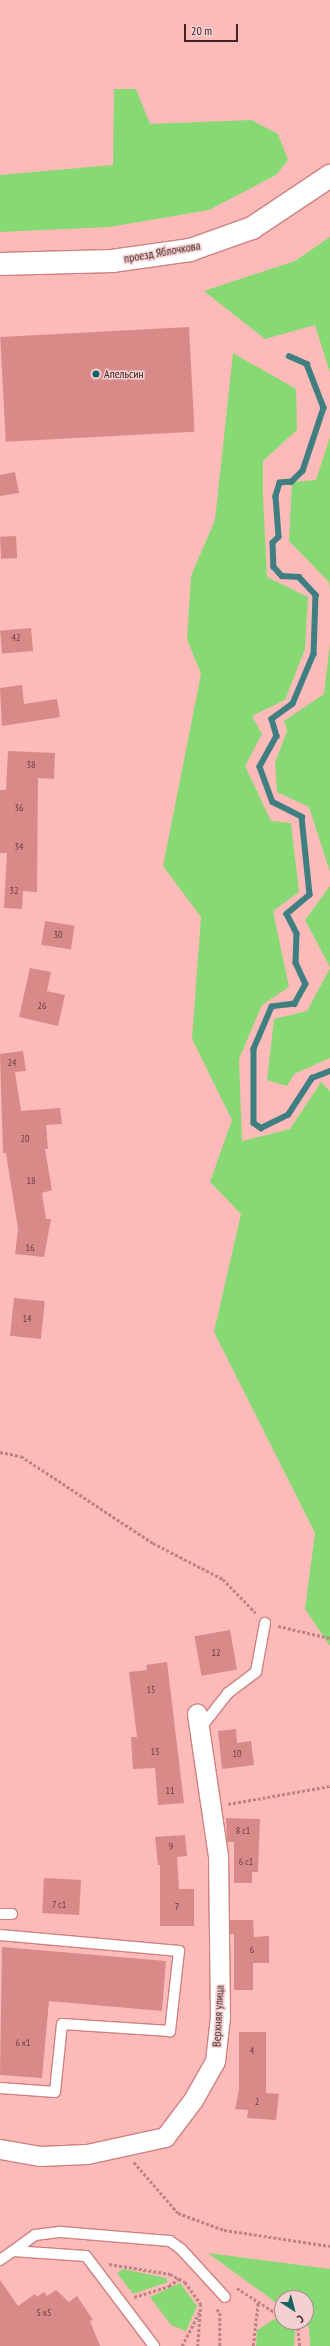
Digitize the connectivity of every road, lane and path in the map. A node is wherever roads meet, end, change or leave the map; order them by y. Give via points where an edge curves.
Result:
1 (330, 176) edge
2 (0, 264) edge
3 (0, 1452) edge
4 (266, 1623) junction
5 (330, 1638) edge
6 (198, 1722) joint
7 (330, 1786) edge
8 (211, 1807) junction
9 (0, 1914) edge
10 (12, 1914) dead end
11 (0, 1935) edge
12 (0, 2088) edge
13 (121, 2146) junction
14 (0, 2149) edge
15 (330, 2246) edge
16 (13, 2251) junction
17 (0, 2260) edge
18 (91, 2260) junction
19 (180, 2278) junction
20 (234, 2287) dead end
21 (132, 2298) dead end
22 (225, 2298) dead end
23 (258, 2302) junction
24 (215, 2307) dead end
25 (201, 2309) junction
26 (274, 2312) edge
27 (298, 2330) edge
28 (154, 2346) edge
29 (182, 2346) edge
30 (198, 2346) edge
31 (220, 2346) edge
32 (254, 2346) edge
33 (300, 2346) edge

1 - 2 main road, проезд Яблочкова via 252,228 190,250 112,262
3 - 4 path via 21,1456 153,1543 223,1578
4 - 5 path
4 - 6 lane via 256,1672 228,1693
6 - 8 street, Верхняя улица
7 - 8 path
8 - 13 street, Верхняя улица via 218,1856 220,2017 215,2061 193,2100 165,2137
9 - 10 lane
11 - 12 lane via 179,1951 170,2031 62,2024 55,2092
13 - 14 street, Верхняя улица via 86,2154 40,2156
13 - 15 path via 178,2213 224,2230
16 - 17 lane
16 - 18 lane via 78,2254
16 - 22 lane via 35,2235 61,2232 170,2241 181,2249
18 - 19 path
18 - 28 lane
19 - 21 path via 169,2286
19 - 25 path via 199,2301
20 - 23 path
23 - 26 path
23 - 32 path
24 - 31 path via 220,2313
25 - 29 path
25 - 30 path
27 - 33 path

